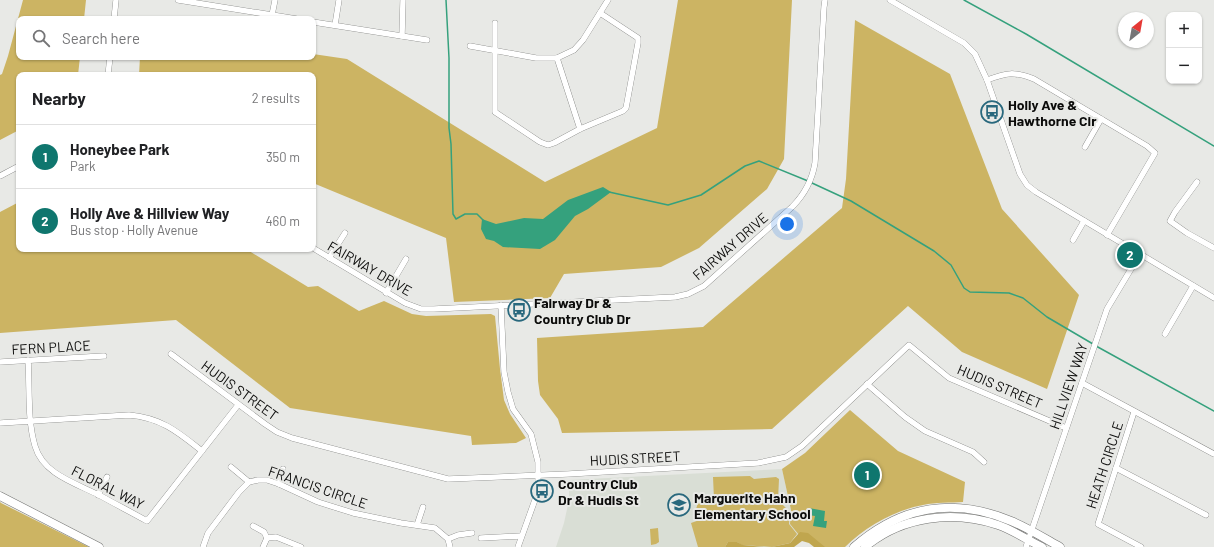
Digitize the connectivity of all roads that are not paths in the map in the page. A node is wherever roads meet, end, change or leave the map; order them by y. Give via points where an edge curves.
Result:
1 (116, 0) edge
2 (178, 0) edge
3 (275, 0) edge
4 (339, 0) edge
5 (403, 0) edge
6 (608, 0) edge
7 (825, 0) edge
8 (890, 0) edge
9 (600, 14) junction
10 (272, 15) junction
11 (114, 16) edge
12 (278, 16) edge
13 (316, 22) edge
14 (495, 23) dead end
15 (335, 25) junction
16 (402, 36) junction
17 (427, 40) dead end
18 (470, 46) dead end
19 (494, 51) junction
20 (558, 58) junction
21 (110, 60) edge
22 (108, 72) edge
23 (987, 80) junction
24 (1101, 119) junction
25 (580, 129) junction
26 (1085, 147) dead end
27 (16, 168) edge
28 (0, 176) edge
29 (1198, 182) dead end
30 (1084, 221) junction
31 (345, 233) dead end
32 (1107, 235) junction
33 (1073, 240) dead end
34 (1214, 248) edge
35 (316, 250) edge
36 (1140, 254) junction
37 (329, 258) junction
38 (406, 259) dead end
39 (1193, 286) junction
40 (386, 293) junction
41 (1214, 298) edge
42 (501, 305) junction
43 (1165, 334) dead end
44 (171, 354) dead end
45 (104, 356) dead end
46 (28, 360) junction
47 (0, 362) edge
48 (1082, 383) junction
49 (867, 384) junction
50 (238, 404) junction
51 (1134, 412) junction
52 (31, 421) junction
53 (0, 423) edge
54 (1066, 428) junction
55 (202, 451) junction
56 (1214, 454) edge
57 (984, 462) dead end
58 (231, 467) dead end
59 (1116, 468) junction
60 (283, 469) dead end
61 (539, 476) junction
62 (107, 477) dead end
63 (249, 482) junction
64 (279, 484) junction
65 (98, 495) junction
66 (0, 496) edge
67 (422, 507) dead end
68 (1206, 515) dead end
69 (417, 525) junction
70 (253, 526) dead end
71 (1031, 531) junction
72 (472, 533) dead end
73 (521, 536) junction
74 (267, 538) junction
75 (448, 538) junction
76 (481, 538) dead end
77 (1027, 544) edge
78 (99, 547) edge
79 (203, 547) edge
80 (263, 547) edge
81 (301, 547) edge
82 (450, 547) edge
83 (518, 547) edge
84 (854, 547) edge
85 (865, 547) edge
86 (1042, 547) edge
87 (1060, 547) edge
88 (1141, 547) edge

1 - 11 street
2 - 10 street
3 - 10 street
4 - 15 street
5 - 16 street
6 - 9 street
7 - 42 street, FAIRWAY DRIVE via 815,163 813,176 802,198 710,281 688,294 675,297
8 - 23 street via 964,43 975,54
9 - 20 street via 574,50
9 - 25 street via 633,34 638,38 638,43 626,108
10 - 12 street
13 - 15 street
14 - 19 street
15 - 16 street
16 - 17 street
18 - 19 street
19 - 20 street via 536,58
19 - 25 street via 495,112 548,145
20 - 25 street
21 - 22 street
23 - 24 street via 1010,73 1022,74
23 - 30 street via 1020,174 1027,185
24 - 26 street
24 - 32 street via 1155,153
27 - 28 street
29 - 34 street via 1170,221 1187,234
30 - 32 street
30 - 33 street
31 - 37 street
32 - 36 street
35 - 37 street, FAIRWAY DRIVE
36 - 39 street
36 - 48 street, HILLVIEW WAY via 1107,309
37 - 40 street, FAIRWAY DRIVE
38 - 40 street
39 - 41 street
39 - 43 street
40 - 42 street, FAIRWAY DRIVE via 421,309
42 - 61 street via 504,372 514,409 531,434 536,449
44 - 50 street, HUDIS STREET
45 - 46 street, FERN PLACE
46 - 47 street, FERN PLACE
46 - 52 street, FLORAL WAY
48 - 51 street, HEATH CIRCLE
48 - 54 street, HILLVIEW WAY
49 - 54 street, HUDIS STREET via 909,344 949,378
49 - 57 street via 925,431 973,452
49 - 61 street, HUDIS STREET via 802,446 786,457 758,463
50 - 55 street, FLORAL WAY
50 - 61 street, HUDIS STREET via 264,424 292,438 448,479
51 - 56 street, HEATH CIRCLE
51 - 59 street, HEATH CIRCLE
52 - 53 street
52 - 55 street via 141,416 170,426
52 - 65 street, FLORAL WAY via 35,447 48,467 61,477
54 - 71 street, HILLVIEW WAY
55 - 65 street, FLORAL WAY via 147,521
58 - 63 street
59 - 68 street
59 - 88 street, HEATH CIRCLE via 1098,524
60 - 64 street
61 - 73 street via 536,497
62 - 65 street
63 - 64 street, FRANCIS CIRCLE via 267,480
63 - 79 street, FRANCIS CIRCLE via 208,533
64 - 69 street, FRANCIS CIRCLE via 318,502 353,513
66 - 78 street
67 - 69 street
69 - 75 street, FRANCIS CIRCLE via 435,528
70 - 74 street via 264,532
71 - 77 street, HILLVIEW WAY
71 - 84 street via 1011,521 972,509 942,508 899,517 875,530
71 - 87 street
72 - 75 street
73 - 76 street
73 - 83 street
74 - 80 street
74 - 81 street via 276,537
75 - 82 street
77 - 85 street via 998,525 972,518 948,516 907,523 885,533
77 - 86 street

